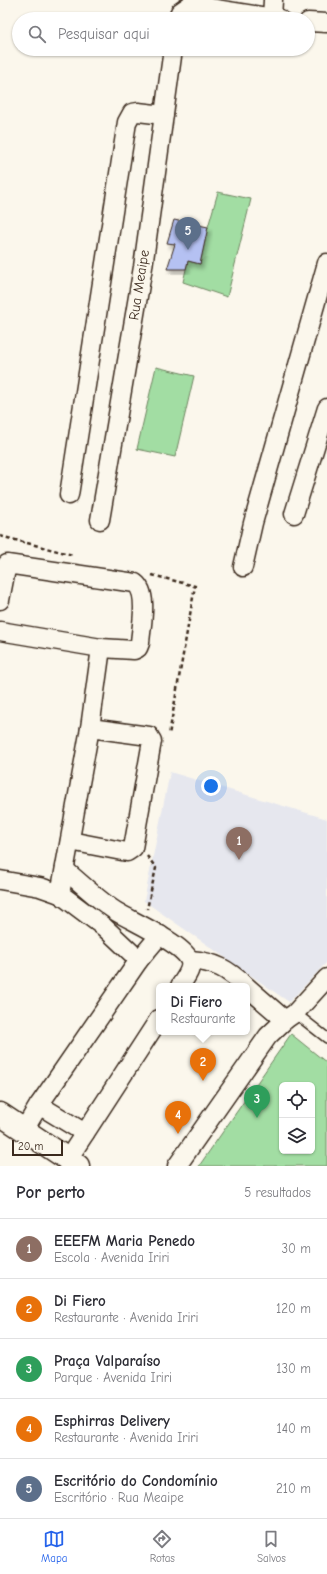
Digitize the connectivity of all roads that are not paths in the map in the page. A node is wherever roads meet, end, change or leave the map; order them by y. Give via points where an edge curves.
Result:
1 (273, 0) edge
2 (180, 12) edge
3 (233, 12) edge
4 (275, 12) edge
5 (315, 23) edge
6 (327, 24) edge
7 (172, 56) edge
8 (164, 115) junction
9 (327, 263) edge
10 (321, 309) edge
11 (327, 408) edge
12 (69, 495) dead end
13 (294, 514) dead end
14 (100, 520) dead end
15 (3, 563) edge
16 (243, 567) dead end
17 (0, 600) edge
18 (0, 631) edge
19 (101, 648) junction
20 (90, 728) junction
21 (70, 841) junction
22 (65, 870) junction
23 (0, 880) edge
24 (60, 894) junction
25 (160, 935) junction
26 (139, 960) junction
27 (190, 960) junction
28 (326, 980) edge
29 (182, 983) edge
30 (243, 983) edge
31 (250, 988) edge
32 (290, 1016) junction
33 (156, 1024) edge
34 (327, 1038) edge
35 (39, 1105) junction
36 (0, 1114) edge
37 (24, 1130) junction
38 (85, 1133) junction
39 (73, 1163) edge
40 (176, 1166) edge

1 - 4 street
2 - 3 street via 190,5
5 - 6 street
7 - 8 street, Rua Meaipe
8 - 12 street via 132,113 127,122
8 - 14 street, Rua Meaipe via 143,267
9 - 10 street
10 - 16 street via 253,523
11 - 13 street
15 - 17 street
15 - 19 street via 135,583 140,587 143,597 138,648
18 - 19 street
19 - 20 street
20 - 21 street
20 - 21 street via 149,736 152,741 133,848 127,852
21 - 22 street
22 - 24 street
22 - 25 street via 116,912
23 - 24 street via 40,887
24 - 26 street via 104,927
25 - 26 street
25 - 27 street via 186,954
26 - 35 street
27 - 29 street via 190,971
27 - 30 street via 218,965
28 - 32 street
31 - 32 street
32 - 34 lane
32 - 40 street via 268,1036
33 - 38 street
35 - 37 street
35 - 38 street
36 - 37 street
37 - 39 street
38 - 39 street

